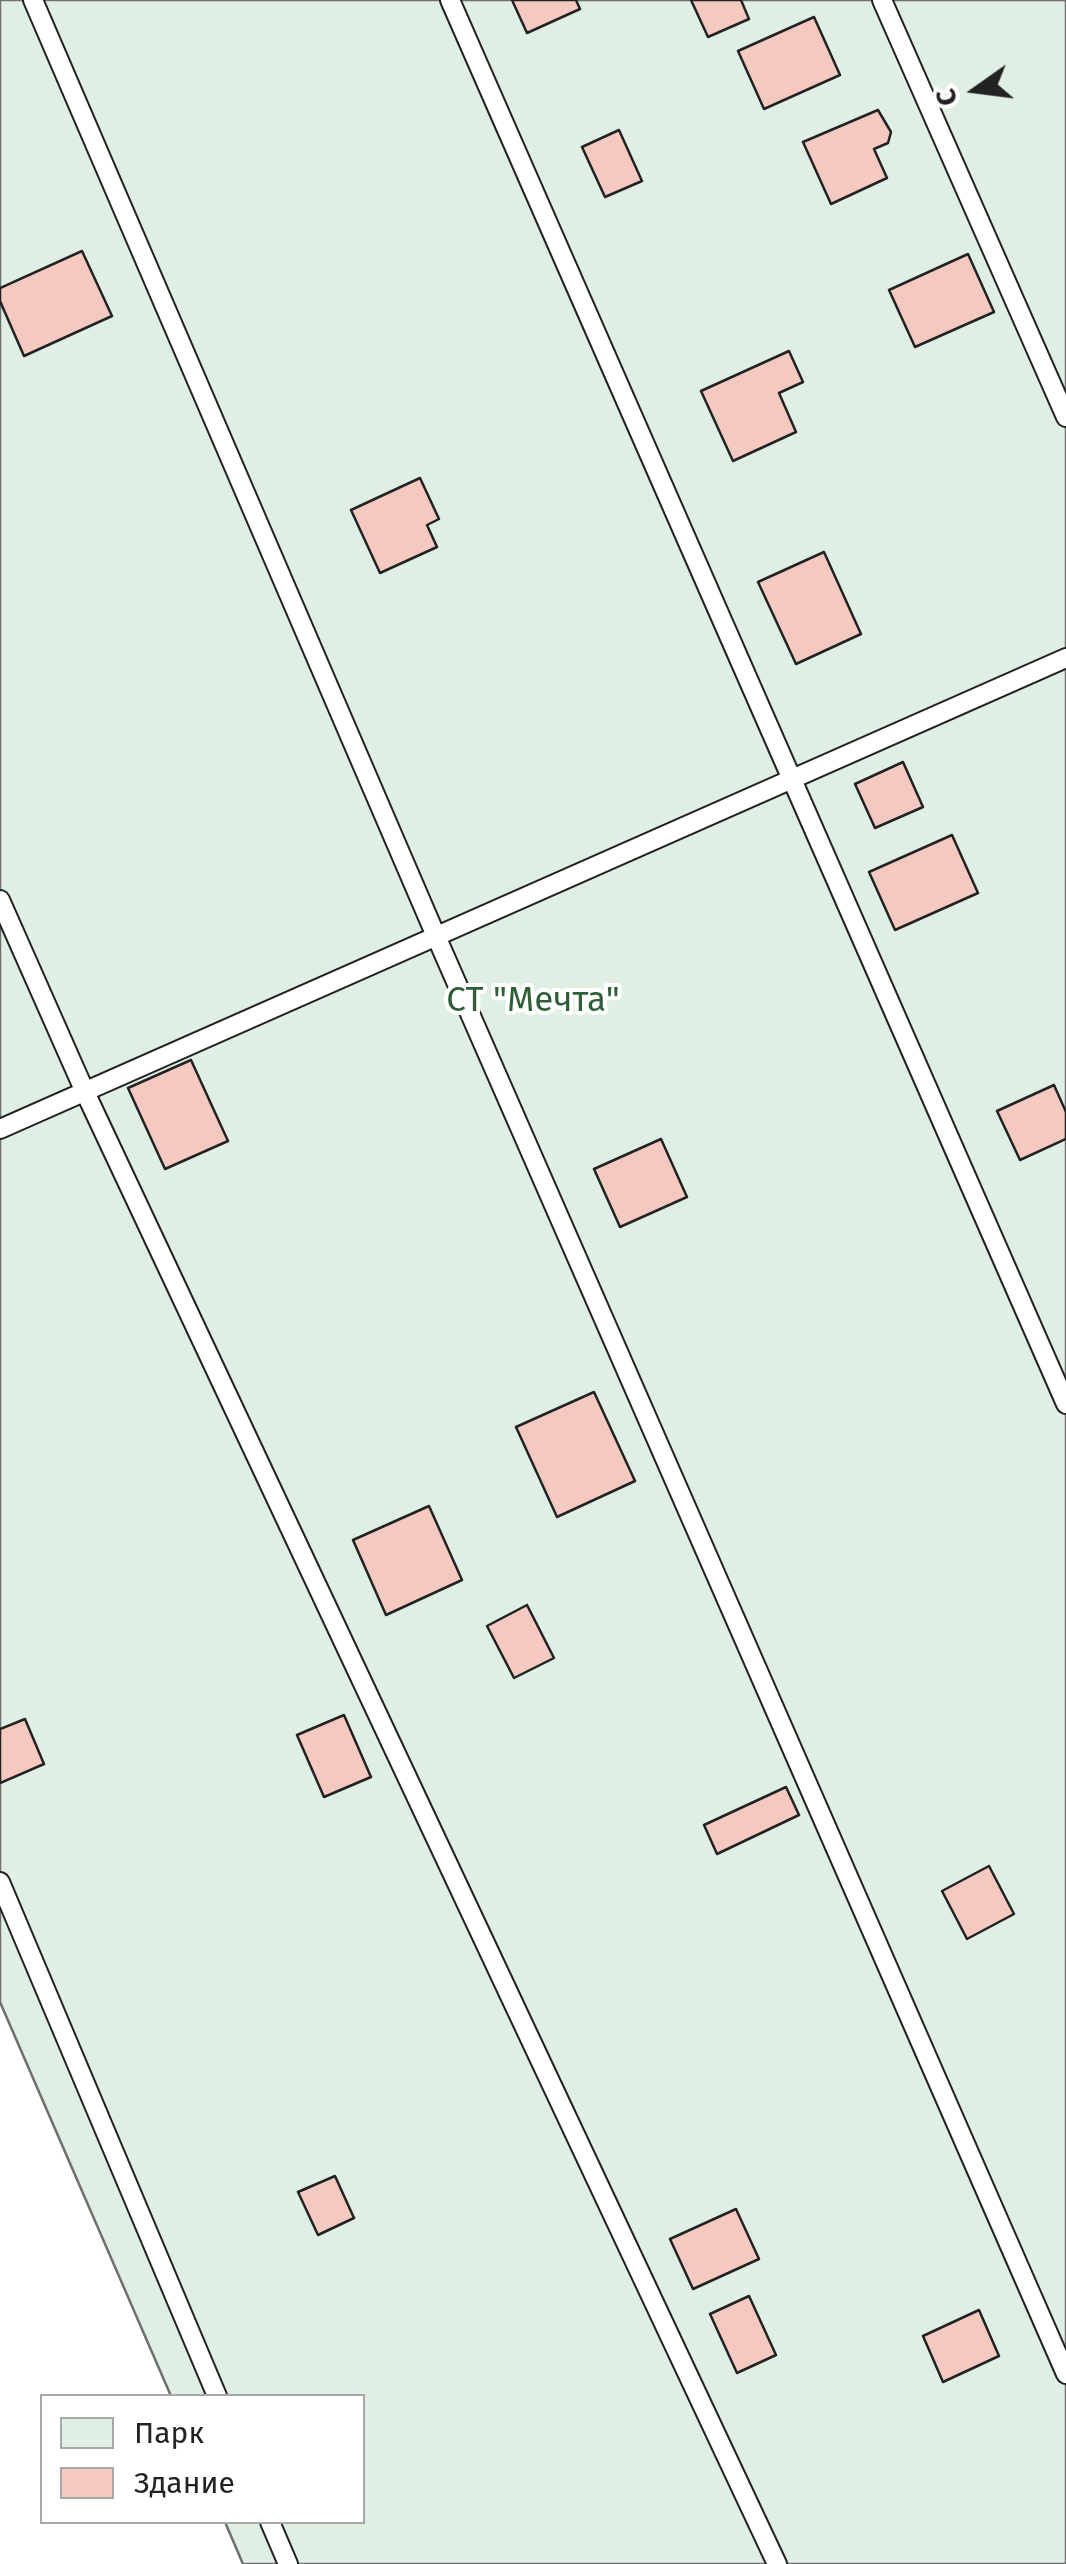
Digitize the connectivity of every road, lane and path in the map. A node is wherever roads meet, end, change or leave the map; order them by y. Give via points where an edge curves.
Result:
1 (32, 0) edge
2 (450, 0) edge
3 (882, 0) edge
4 (1066, 417) edge
5 (1066, 658) edge
6 (792, 780) junction
7 (0, 900) edge
8 (436, 936) junction
9 (84, 1092) junction
10 (0, 1129) edge
11 (1066, 1404) edge
12 (0, 1882) edge
13 (1066, 2374) edge
14 (216, 2394) edge
15 (271, 2524) edge
16 (288, 2564) edge
17 (777, 2564) edge

1 - 8 lane
2 - 6 lane
3 - 4 lane
5 - 6 lane
6 - 8 lane
6 - 11 lane
7 - 9 lane
8 - 9 lane
8 - 13 lane
9 - 10 lane
9 - 17 lane
12 - 14 lane
15 - 16 lane

